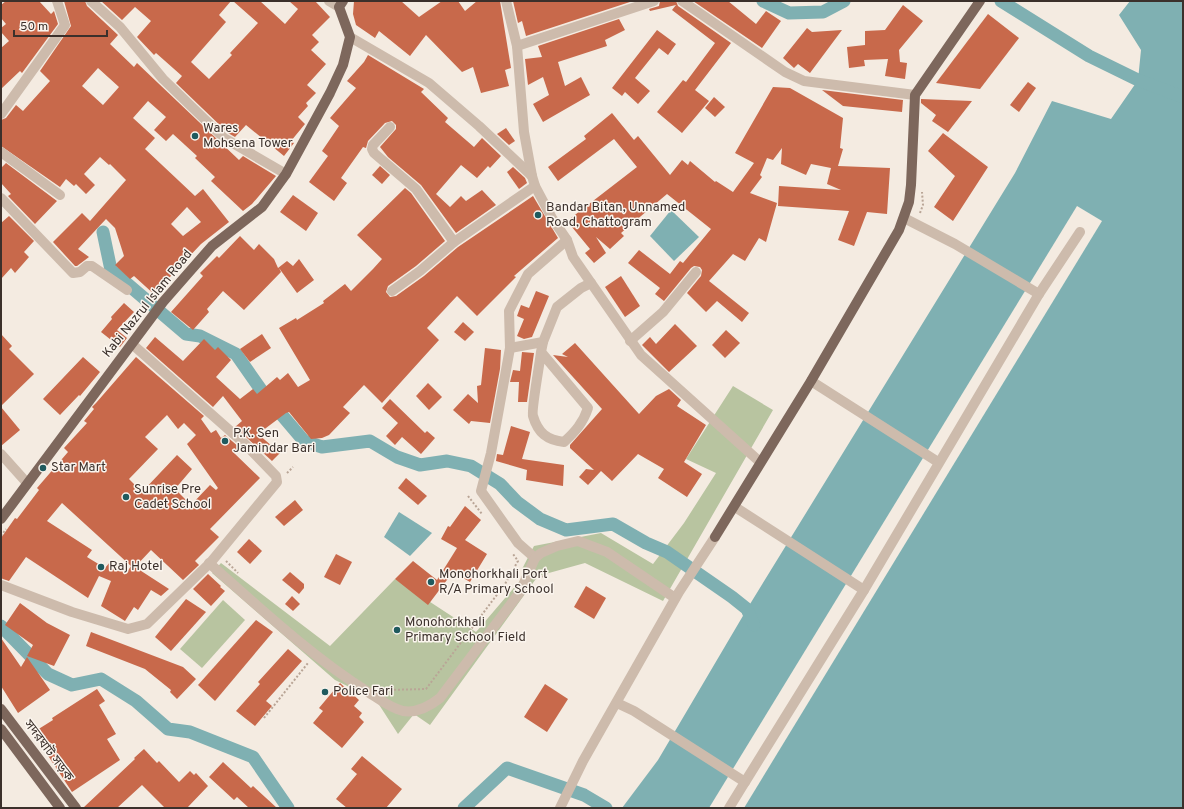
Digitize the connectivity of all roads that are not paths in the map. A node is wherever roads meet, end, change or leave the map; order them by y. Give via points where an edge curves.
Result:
1 (57, 1) edge
2 (91, 1) edge
3 (329, 1) edge
4 (506, 1) edge
5 (654, 1) edge
6 (682, 1) edge
7 (341, 4) edge
8 (978, 4) edge
9 (350, 37) junction
10 (517, 46) junction
11 (915, 95) junction
12 (1, 114) edge
13 (390, 126) dead end
14 (1, 152) edge
15 (286, 174) junction
16 (532, 176) junction
17 (535, 186) junction
18 (60, 194) dead end
19 (1, 198) edge
20 (904, 218) junction
21 (1080, 232) dead end
22 (567, 240) junction
23 (454, 242) junction
24 (696, 272) dead end
25 (591, 283) junction
26 (127, 290) dead end
27 (392, 292) dead end
28 (1039, 294) junction
29 (630, 341) junction
30 (132, 344) junction
31 (542, 347) junction
32 (510, 348) junction
33 (811, 381) junction
34 (1, 454) edge
35 (760, 462) junction
36 (938, 462) junction
37 (27, 483) junction
38 (735, 507) junction
39 (1, 519) edge
40 (715, 537) joint
41 (538, 556) junction
42 (209, 563) junction
43 (1, 585) edge
44 (864, 590) junction
45 (677, 595) junction
46 (616, 704) junction
47 (1, 709) edge
48 (1, 729) edge
49 (745, 782) junction
50 (60, 808) edge
51 (76, 808) edge
52 (560, 808) edge
53 (729, 808) edge

1 - 12 street via 65,25
2 - 15 street via 120,27 163,79 224,138
3 - 7 street
4 - 10 street
5 - 10 street
6 - 11 street via 786,72 804,81
7 - 9 main road
8 - 11 main road
9 - 15 main road, Kabi Nazrul Islam Road via 330,93
9 - 16 street via 429,83
10 - 16 street via 524,132
11 - 20 main road via 911,185
13 - 23 street via 373,145 374,153 416,189
14 - 18 street
15 - 30 main road, Kabi Nazrul Islam Road via 262,207 212,246 163,302
16 - 17 street
17 - 22 street
17 - 23 street
19 - 26 street via 73,273 92,266
20 - 28 street via 955,244
20 - 33 main road
21 - 28 street
22 - 25 street via 573,257
22 - 32 street via 528,274 509,310
23 - 27 street
24 - 29 street via 663,312
25 - 29 street
25 - 31 street via 557,306
28 - 36 street
29 - 35 street via 669,382
30 - 37 main road, Kabi Nazrul Islam Road
30 - 42 street via 246,444 277,479
31 - 31 street via 532,415 542,433 551,440 564,442 577,430 588,408
31 - 32 street
32 - 41 street via 491,453 481,491 518,543
33 - 35 main road
33 - 36 street
34 - 37 street
35 - 38 main road
36 - 44 street
37 - 39 main road, Kabi Nazrul Islam Road
38 - 40 main road
38 - 44 street
40 - 45 street
41 - 42 street via 520,592 440,698 431,705 405,711 393,708 349,680
41 - 45 street via 557,546 578,541 607,552
42 - 43 street via 147,624 128,629 72,612
44 - 49 street
45 - 46 street
46 - 49 street via 634,711
46 - 52 street via 583,761
47 - 51 main road, সদরঘাট সড়ক
48 - 50 main road, সদরঘাট সড়ক
49 - 53 street

